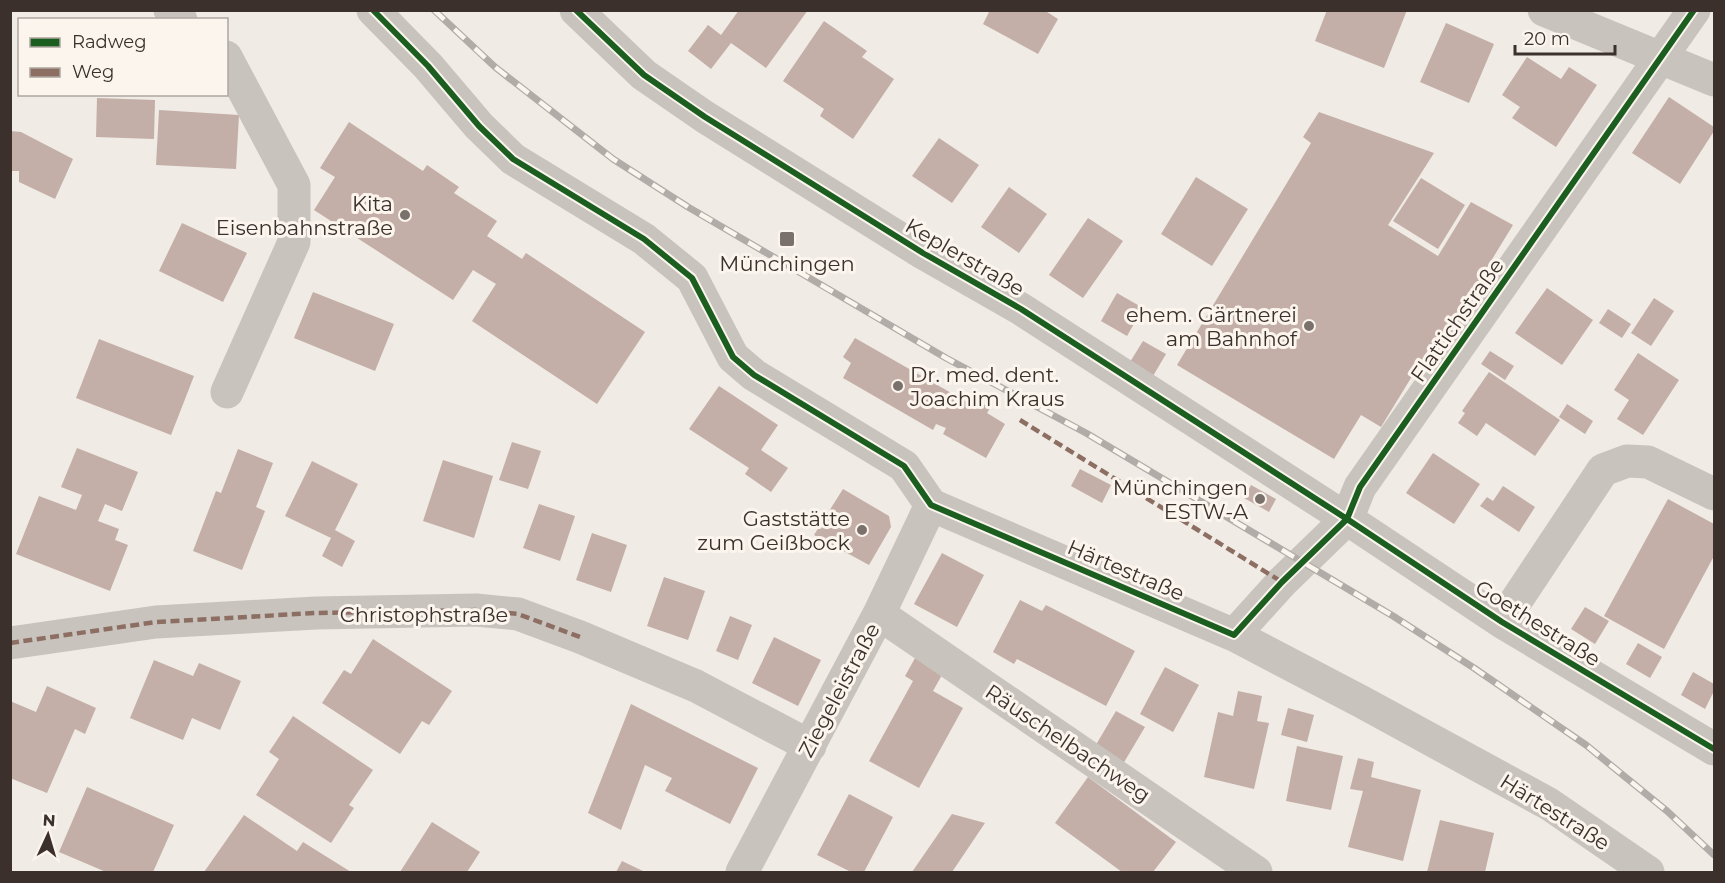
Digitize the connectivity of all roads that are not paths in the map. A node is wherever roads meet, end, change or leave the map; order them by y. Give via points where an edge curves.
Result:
1 (373, 10) edge
2 (576, 10) edge
3 (1544, 10) edge
4 (1694, 10) edge
5 (1662, 58) junction
6 (228, 61) edge
7 (1714, 80) edge
8 (227, 392) dead end
9 (1714, 494) edge
10 (931, 505) junction
11 (1347, 519) junction
12 (879, 614) junction
13 (1502, 622) junction
14 (1234, 635) junction
15 (10, 643) edge
16 (810, 746) junction
17 (1714, 749) edge
18 (742, 873) edge
19 (1256, 873) edge
20 (1648, 873) edge

1 - 10 street via 513,159 644,239 692,278 733,357 754,375 904,466
2 - 11 street, Keplerstraße via 644,75 705,117 923,253 1021,309
3 - 5 street
4 - 5 street, Flattichstraße
5 - 7 street
5 - 11 street, Flattichstraße via 1360,487
6 - 8 street via 294,184 294,242
9 - 13 street via 1648,462 1627,461 1603,470
10 - 12 street, Ziegeleistraße
10 - 14 street, Härtestraße
11 - 13 street, Goethestraße
11 - 14 street, Flattichstraße
12 - 16 street, Ziegeleistraße
12 - 19 street, Räuschelbachweg
13 - 17 street, Goethestraße
14 - 20 street, Härtestraße via 1550,804
15 - 16 street, Christophstraße via 156,622 316,613 476,610 518,614 696,686
16 - 18 street, Ziegeleistraße

